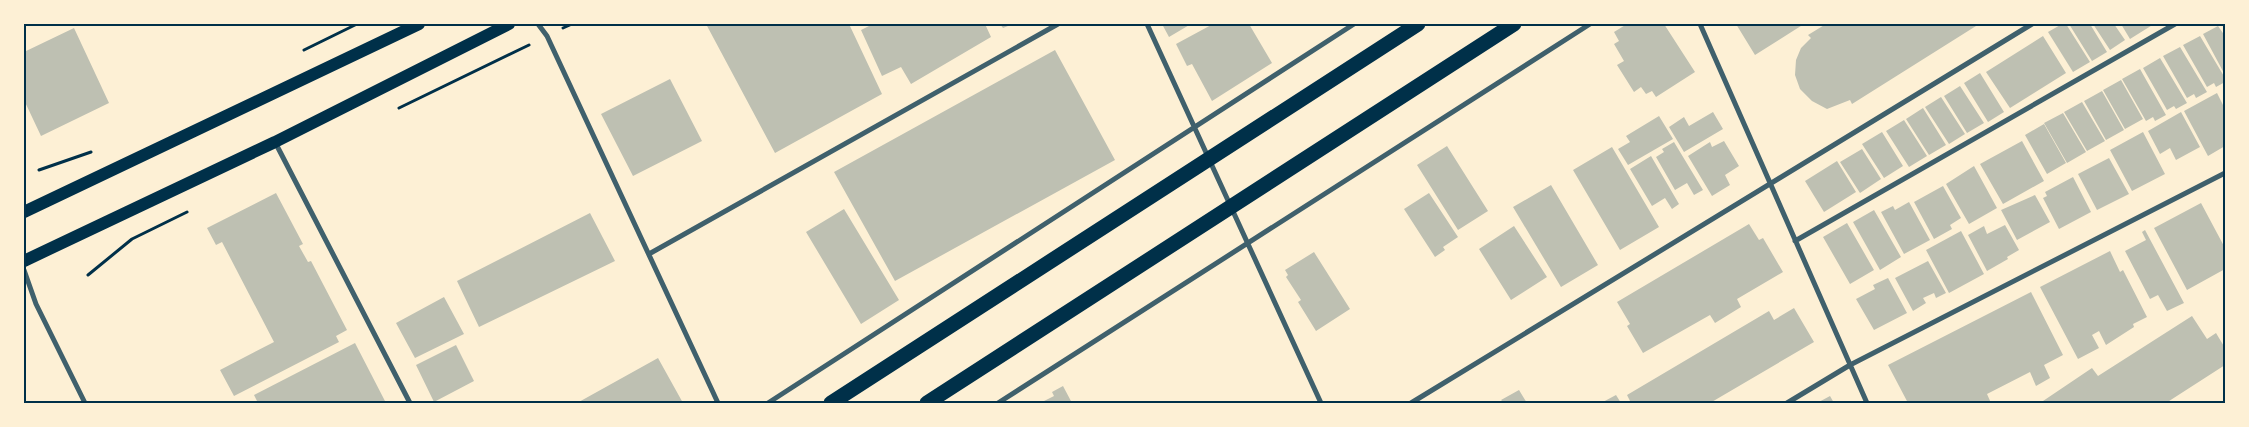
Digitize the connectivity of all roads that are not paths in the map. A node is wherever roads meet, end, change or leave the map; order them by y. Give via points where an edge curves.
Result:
1 (419, 24) edge
2 (509, 24) edge
3 (538, 24) edge
4 (1058, 24) edge
5 (1147, 24) edge
6 (1354, 24) edge
7 (1418, 24) edge
8 (1514, 24) edge
9 (1590, 24) edge
10 (1700, 24) edge
11 (2032, 24) edge
12 (2175, 24) edge
13 (1193, 126) junction
14 (275, 142) junction
15 (2225, 173) edge
16 (1770, 184) junction
17 (24, 212) edge
18 (1795, 241) junction
19 (1248, 245) junction
20 (649, 254) junction
21 (24, 261) edge
22 (24, 270) edge
23 (1850, 365) junction
24 (85, 403) edge
25 (410, 403) edge
26 (718, 403) edge
27 (768, 403) edge
28 (831, 403) edge
29 (927, 403) edge
30 (998, 403) edge
31 (1320, 403) edge
32 (1411, 403) edge
33 (1787, 403) edge
34 (1867, 403) edge

1 - 17 main road
2 - 14 main road
3 - 20 street via 547,36
4 - 20 street
5 - 13 street
6 - 13 street
7 - 28 highway
8 - 29 highway
9 - 19 street
10 - 16 street
11 - 16 street
12 - 18 street
13 - 19 street
13 - 27 street
14 - 21 main road
14 - 25 street
15 - 23 street
16 - 18 street
16 - 32 street
18 - 23 street
19 - 30 street
19 - 31 street
20 - 26 street
22 - 24 street via 36,304
23 - 33 street
23 - 34 street

